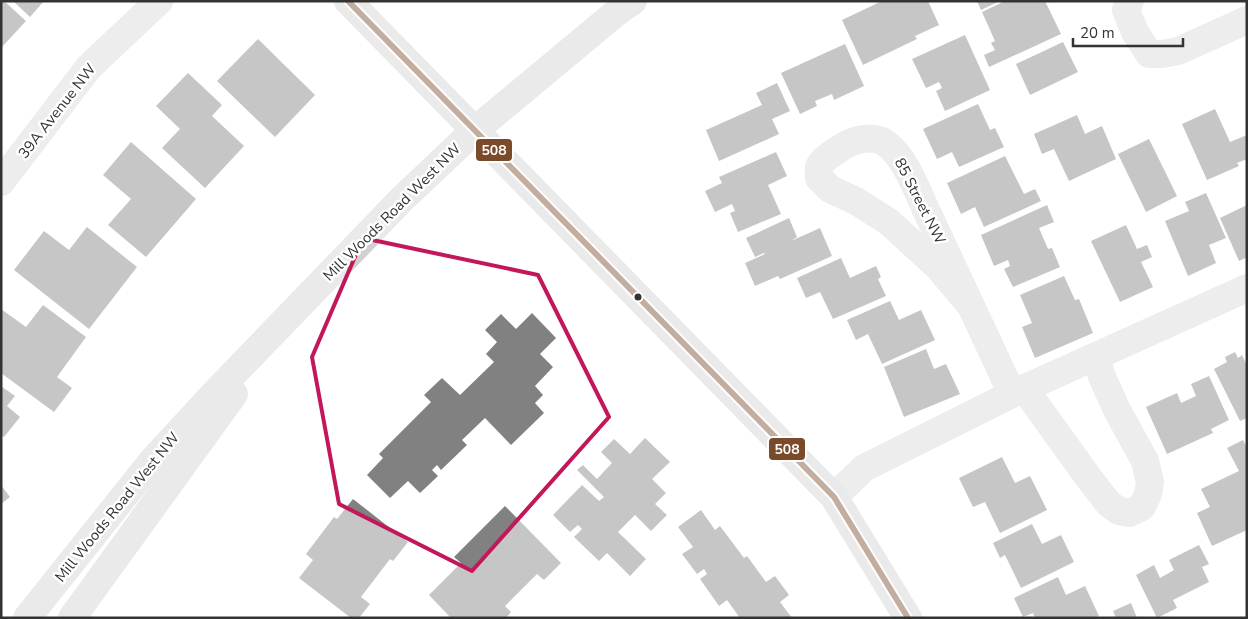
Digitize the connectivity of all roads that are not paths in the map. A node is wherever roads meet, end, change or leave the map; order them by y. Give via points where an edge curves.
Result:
1 (159, 1) edge
2 (348, 1) edge
3 (633, 1) edge
4 (1130, 1) edge
5 (1247, 20) edge
6 (474, 130) junction
7 (1, 182) edge
8 (1247, 288) edge
9 (971, 306) junction
10 (293, 312) junction
11 (1096, 356) junction
12 (1018, 391) junction
13 (834, 496) junction
14 (26, 618) edge
15 (72, 618) edge
16 (908, 618) edge

1 - 7 street, 39A Avenue NW via 89,67
2 - 6 street
3 - 6 street, Mill Woods Road West NW
4 - 5 street via 1126,10 1148,54 1178,51
6 - 10 street, Mill Woods Road West NW
6 - 13 street
8 - 11 street
9 - 9 street, 85 Street NW via 902,161 887,144 870,138 847,143 828,156 819,166 818,178 830,189 889,222 938,267
9 - 12 street, 85 Street NW
10 - 14 street, Mill Woods Road West NW via 153,460
10 - 15 street, Mill Woods Road West NW
11 - 12 street
11 - 12 street, 85 Street NW via 1113,402 1146,461 1150,482 1148,494 1142,507 1129,513 1109,504
12 - 13 street via 864,468
13 - 16 street

